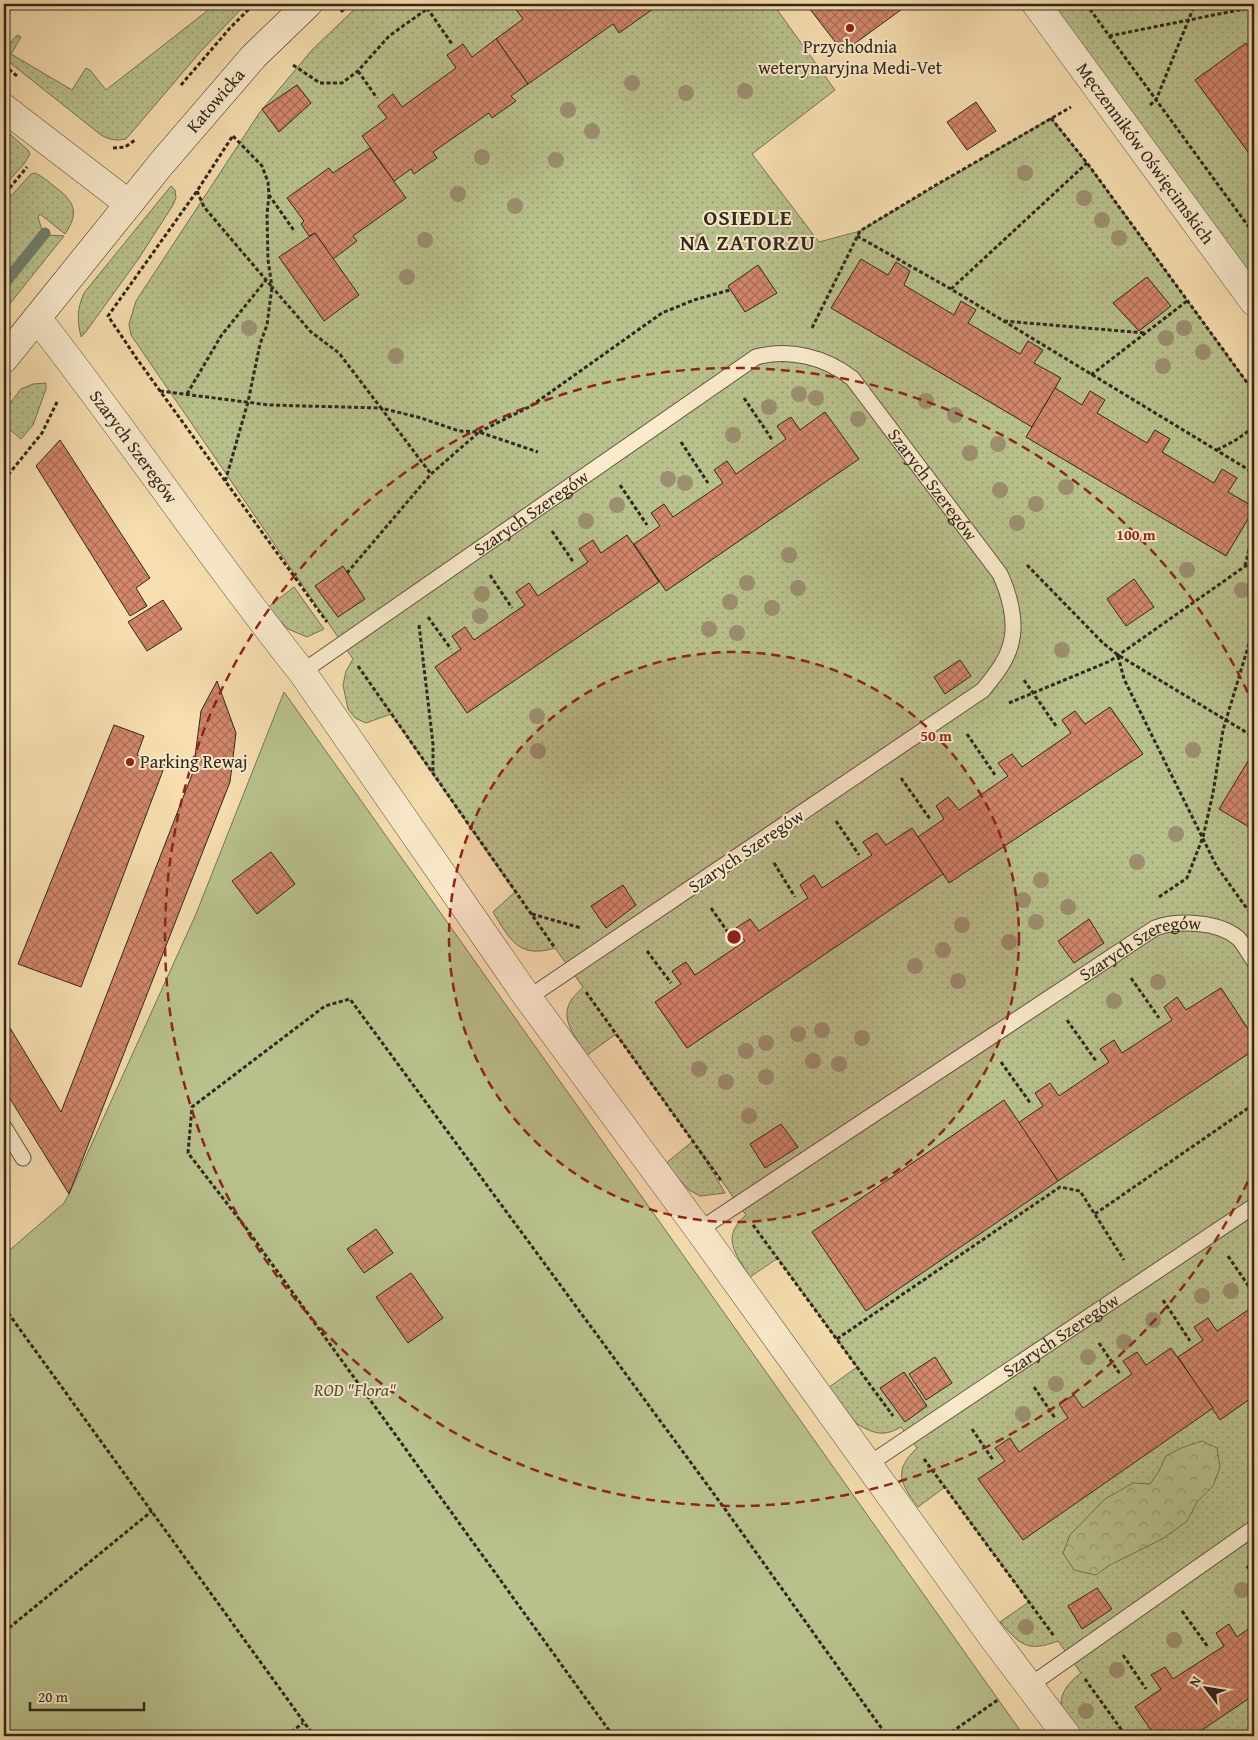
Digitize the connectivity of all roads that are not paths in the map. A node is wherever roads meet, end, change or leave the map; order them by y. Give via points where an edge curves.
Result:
1 (308, 4) edge
2 (1036, 4) edge
3 (4, 108) edge
4 (129, 204) junction
5 (1254, 302) edge
6 (38, 318) junction
7 (4, 359) edge
8 (302, 672) junction
9 (1254, 961) edge
10 (528, 998) junction
11 (4, 1127) edge
12 (23, 1158) dead end
13 (1254, 1206) edge
14 (699, 1230) junction
15 (869, 1464) junction
16 (1254, 1528) edge
17 (1028, 1683) junction
18 (1067, 1736) edge

1 - 4 street, Katowicka via 254,56
2 - 5 street, Męczenników Oświęcimskich
3 - 4 street
4 - 6 street, Katowicka
6 - 7 street, Katowicka
6 - 8 street, Szarych Szeregów
8 - 10 street, Szarych Szeregów
8 - 10 lane, Szarych Szeregów via 756,357 768,354 804,355 840,369 852,378 1000,574 1008,592 1011,643 1002,665 983,690
9 - 14 lane, Szarych Szeregów via 1237,938 1213,926 1192,923 1155,928
10 - 14 street, Szarych Szeregów
11 - 12 lane
13 - 15 lane, Szarych Szeregów
14 - 15 street, Szarych Szeregów
15 - 17 street, Szarych Szeregów
16 - 17 lane
17 - 18 street, Szarych Szeregów

